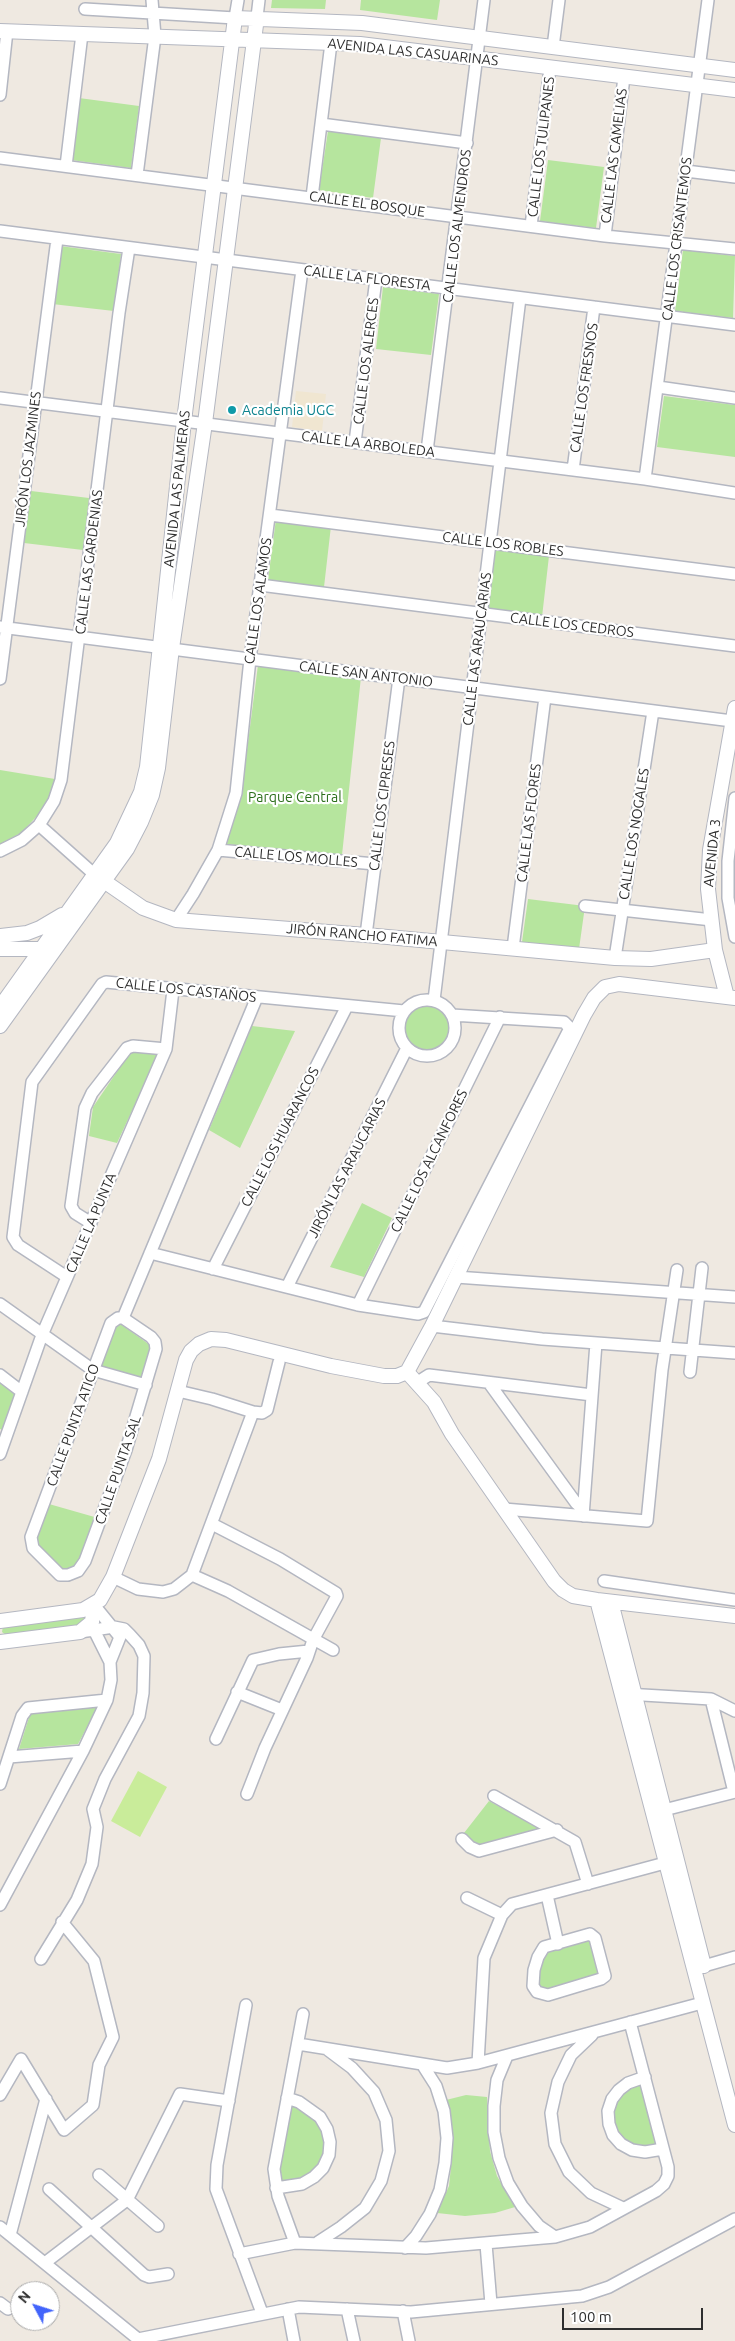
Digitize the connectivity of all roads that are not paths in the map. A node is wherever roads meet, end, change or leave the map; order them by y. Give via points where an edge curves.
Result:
1 (152, 0) edge
2 (238, 0) edge
3 (259, 0) edge
4 (484, 0) edge
5 (559, 0) edge
6 (708, 0) edge
7 (85, 9) dead end
8 (153, 12) junction
9 (257, 17) junction
10 (235, 18) junction
11 (4, 31) edge
12 (82, 34) junction
13 (155, 36) junction
14 (480, 38) junction
15 (233, 39) junction
16 (254, 40) junction
17 (331, 43) junction
18 (553, 47) junction
19 (477, 58) junction
20 (700, 66) junction
21 (550, 68) junction
22 (735, 70) edge
23 (624, 77) junction
24 (697, 86) junction
25 (735, 90) edge
26 (0, 95) edge
27 (321, 124) junction
28 (468, 142) junction
29 (0, 158) edge
30 (66, 166) junction
31 (686, 170) junction
32 (137, 175) junction
33 (735, 177) edge
34 (214, 185) junction
35 (235, 188) junction
36 (312, 197) junction
37 (458, 217) junction
38 (531, 226) junction
39 (0, 231) edge
40 (605, 236) junction
41 (57, 239) junction
42 (676, 245) junction
43 (129, 248) junction
44 (735, 249) edge
45 (205, 257) junction
46 (226, 260) junction
47 (302, 270) junction
48 (376, 279) junction
49 (448, 288) junction
50 (520, 298) junction
51 (594, 307) junction
52 (667, 316) junction
53 (735, 325) edge
54 (658, 388) junction
55 (0, 398) edge
56 (735, 398) edge
57 (35, 402) junction
58 (107, 411) junction
59 (184, 421) junction
60 (205, 423) junction
61 (280, 433) junction
62 (355, 442) junction
63 (428, 451) junction
64 (500, 460) junction
65 (573, 470) junction
66 (645, 479) junction
67 (735, 494) edge
68 (270, 515) junction
69 (490, 542) junction
70 (735, 574) edge
71 (260, 585) junction
72 (482, 614) junction
73 (3, 627) edge
74 (80, 637) junction
75 (735, 646) edge
76 (166, 648) junction
77 (250, 659) junction
78 (399, 678) junction
79 (0, 679) edge
80 (473, 688) junction
81 (545, 697) junction
82 (653, 711) junction
83 (734, 714) edge
84 (731, 756) edge
85 (735, 798) edge
86 (39, 825) junction
87 (218, 850) junction
88 (0, 851) edge
89 (375, 864) junction
90 (99, 878) junction
91 (585, 906) dead end
92 (71, 908) junction
93 (622, 910) junction
94 (176, 920) junction
95 (712, 920) junction
96 (366, 935) junction
97 (0, 936) edge
98 (735, 937) edge
99 (442, 942) junction
100 (56, 947) junction
101 (513, 948) junction
102 (0, 949) edge
103 (41, 949) junction
104 (715, 950) junction
105 (614, 958) junction
106 (173, 990) junction
107 (257, 998) junction
108 (731, 998) edge
109 (434, 1000) junction
110 (0, 1006) edge
111 (347, 1006) junction
112 (404, 1011) junction
113 (452, 1014) junction
114 (500, 1017) junction
115 (0, 1026) edge
116 (407, 1048) junction
117 (166, 1049) junction
118 (91, 1223) junction
119 (150, 1253) junction
120 (213, 1268) junction
121 (702, 1268) dead end
122 (677, 1270) dead end
123 (67, 1277) junction
124 (456, 1277) junction
125 (287, 1287) junction
126 (673, 1293) junction
127 (699, 1295) junction
128 (735, 1297) edge
129 (0, 1304) edge
130 (358, 1305) junction
131 (123, 1318) junction
132 (432, 1326) junction
133 (42, 1335) junction
134 (596, 1343) junction
135 (666, 1348) junction
136 (692, 1350) junction
137 (735, 1352) edge
138 (279, 1362) dead end
139 (93, 1370) junction
140 (407, 1372) junction
141 (690, 1372) dead end
142 (0, 1375) edge
143 (418, 1382) junction
144 (489, 1383) junction
145 (146, 1385) junction
146 (22, 1392) junction
147 (178, 1392) junction
148 (592, 1395) junction
149 (253, 1412) junction
150 (0, 1454) edge
151 (504, 1509) junction
152 (583, 1512) junction
153 (212, 1524) junction
154 (31, 1540) joint
155 (192, 1575) junction
156 (112, 1577) junction
157 (604, 1581) dead end
158 (735, 1600) edge
159 (604, 1601) junction
160 (94, 1605) junction
161 (720, 1614) junction
162 (735, 1616) edge
163 (735, 1620) edge
164 (0, 1621) edge
165 (114, 1627) junction
166 (87, 1631) junction
167 (0, 1642) edge
168 (311, 1645) junction
169 (333, 1650) dead end
170 (110, 1662) junction
171 (237, 1692) junction
172 (628, 1694) junction
173 (711, 1699) junction
174 (108, 1700) junction
175 (282, 1710) junction
176 (735, 1710) edge
177 (216, 1739) dead end
178 (83, 1751) junction
179 (9, 1757) junction
180 (0, 1784) edge
181 (735, 1792) edge
182 (247, 1794) dead end
183 (494, 1796) dead end
184 (658, 1812) junction
185 (557, 1830) junction
186 (462, 1839) dead end
187 (665, 1864) junction
188 (588, 1884) junction
189 (546, 1895) junction
190 (467, 1898) dead end
191 (0, 1905) edge
192 (502, 1915) junction
193 (62, 1922) junction
194 (558, 1944) junction
195 (735, 1957) edge
196 (41, 1959) dead end
197 (698, 1967) junction
198 (702, 2003) junction
199 (246, 2005) dead end
200 (303, 2014) dead end
201 (630, 2022) junction
202 (595, 2032) junction
203 (298, 2044) junction
204 (326, 2048) junction
205 (507, 2056) junction
206 (478, 2063) junction
207 (422, 2064) junction
208 (644, 2077) junction
209 (0, 2094) edge
210 (287, 2098) junction
211 (46, 2099) junction
212 (229, 2101) junction
213 (735, 2126) edge
214 (663, 2149) junction
215 (99, 2175) dead end
216 (276, 2188) junction
217 (49, 2189) dead end
218 (127, 2200) junction
219 (623, 2208) junction
220 (735, 2219) edge
221 (158, 2226) dead end
222 (0, 2227) edge
223 (91, 2228) junction
224 (10, 2235) junction
225 (555, 2237) junction
226 (318, 2242) junction
227 (295, 2243) junction
228 (486, 2244) junction
229 (405, 2248) junction
230 (239, 2254) junction
231 (46, 2262) junction
232 (168, 2274) dead end
233 (491, 2304) junction
234 (348, 2308) junction
235 (288, 2309) junction
236 (403, 2311) junction
237 (262, 2313) junction
238 (194, 2335) edge
239 (294, 2341) edge
240 (354, 2341) edge
241 (409, 2341) edge

1 - 8 street
2 - 10 street, AVENIDA LAS PALMERAS
3 - 9 street, AVENIDA LAS PALMERAS
4 - 14 street, CALLE LOS ALMENDROS
5 - 18 street
6 - 20 street, CALLE LOS CRISANTEMOS
7 - 8 street, AVENIDA LAS CASUARINAS
8 - 10 street, AVENIDA LAS CASUARINAS
8 - 13 street
9 - 10 street, AVENIDA LAS CASUARINAS
9 - 14 street, AVENIDA LAS CASUARINAS via 362,23
9 - 16 street, AVENIDA LAS PALMERAS
10 - 15 street, AVENIDA LAS PALMERAS
11 - 12 street, AVENIDA LAS CASUARINAS
11 - 26 street
12 - 13 street, AVENIDA LAS CASUARINAS
12 - 30 street
13 - 15 street, AVENIDA LAS CASUARINAS
13 - 32 street
14 - 18 street, AVENIDA LAS CASUARINAS
14 - 19 street, CALLE LOS ALMENDROS
15 - 16 street, AVENIDA LAS CASUARINAS
15 - 34 street, AVENIDA LAS PALMERAS
16 - 17 street, AVENIDA LAS CASUARINAS
16 - 35 street, AVENIDA LAS PALMERAS
17 - 19 street, AVENIDA LAS CASUARINAS
17 - 27 street
18 - 20 street, AVENIDA LAS CASUARINAS
19 - 21 street, AVENIDA LAS CASUARINAS
19 - 28 street, CALLE LOS ALMENDROS
20 - 22 street, AVENIDA LAS CASUARINAS
20 - 24 street, CALLE LOS CRISANTEMOS
21 - 23 street, AVENIDA LAS CASUARINAS
21 - 38 street, CALLE LOS TULIPANES
23 - 24 street, AVENIDA LAS CASUARINAS
23 - 40 street, CALLE LAS CAMELIAS
24 - 25 street, AVENIDA LAS CASUARINAS
24 - 31 street, CALLE LOS CRISANTEMOS
27 - 28 street
27 - 36 street
28 - 37 street, CALLE LOS ALMENDROS
29 - 30 street, CALLE EL BOSQUE
30 - 32 street, CALLE EL BOSQUE
31 - 33 street
31 - 42 street, CALLE LOS CRISANTEMOS
32 - 34 street, CALLE EL BOSQUE
34 - 35 street, CALLE EL BOSQUE
34 - 45 street, AVENIDA LAS PALMERAS
35 - 36 street, CALLE EL BOSQUE
35 - 46 street, AVENIDA LAS PALMERAS
36 - 37 street, CALLE EL BOSQUE
37 - 38 street, CALLE EL BOSQUE
37 - 49 street, CALLE LOS ALMENDROS
38 - 40 street, CALLE EL BOSQUE
39 - 41 street, CALLE LA FLORESTA
40 - 42 street, CALLE EL BOSQUE
41 - 43 street, CALLE LA FLORESTA
41 - 57 street, JIRÓN LOS JAZMINES
42 - 44 street, CALLE EL BOSQUE
42 - 52 street, CALLE LOS CRISANTEMOS
43 - 45 street, CALLE LA FLORESTA
43 - 58 street, CALLE LAS GARDENIAS
45 - 46 street, CALLE LA FLORESTA
45 - 59 street, AVENIDA LAS PALMERAS
46 - 47 street, CALLE LA FLORESTA
46 - 60 street, AVENIDA LAS PALMERAS
47 - 48 street, CALLE LA FLORESTA
47 - 61 street, CALLE LOS ALAMOS
48 - 49 street, CALLE LA FLORESTA
48 - 62 street, CALLE LOS ALERCES
49 - 50 street, CALLE LA FLORESTA
49 - 63 street, CALLE LOS ALMENDROS
50 - 51 street, CALLE LA FLORESTA
50 - 64 street, CALLE LAS ARAUCARIAS
51 - 52 street, CALLE LA FLORESTA
51 - 65 street, CALLE LOS FRESNOS
52 - 53 street, CALLE LA FLORESTA
52 - 54 street, CALLE LOS CRISANTEMOS
54 - 56 street
54 - 66 street, CALLE LOS CRISANTEMOS
55 - 57 street, CALLE LA ARBOLEDA
57 - 58 street, CALLE LA ARBOLEDA
57 - 73 street, JIRÓN LOS JAZMINES
58 - 59 street, CALLE LA ARBOLEDA
58 - 74 street, CALLE LAS GARDENIAS
59 - 60 street, CALLE LA ARBOLEDA
59 - 76 street, AVENIDA LAS PALMERAS
60 - 61 street, CALLE LA ARBOLEDA
60 - 76 street, AVENIDA LAS PALMERAS
61 - 62 street, CALLE LA ARBOLEDA
61 - 68 street, CALLE LOS ALAMOS
62 - 63 street, CALLE LA ARBOLEDA
63 - 64 street, CALLE LA ARBOLEDA
64 - 65 street, CALLE LA ARBOLEDA
64 - 69 street, CALLE LAS ARAUCARIAS
65 - 66 street, CALLE LA ARBOLEDA
66 - 67 street, CALLE LA ARBOLEDA
68 - 69 street, CALLE LOS ROBLES
68 - 71 street, CALLE LOS ALAMOS
69 - 70 street, CALLE LOS ROBLES
69 - 72 street, CALLE LAS ARAUCARIAS
71 - 72 street, CALLE LOS CEDROS
71 - 77 street, CALLE LOS ALAMOS
72 - 75 street, CALLE LOS CEDROS
72 - 80 street, CALLE LAS ARAUCARIAS
73 - 74 street, CALLE SAN ANTONIO
73 - 79 street, JIRÓN LOS JAZMINES
74 - 76 street, CALLE SAN ANTONIO
74 - 86 street, CALLE LAS GARDENIAS via 61,780 54,801
76 - 77 street, CALLE SAN ANTONIO
76 - 90 street, AVENIDA LAS PALMERAS via 158,768 152,795 126,849
77 - 78 street, CALLE SAN ANTONIO
77 - 87 street, CALLE LOS ALAMOS via 236,793
78 - 80 street, CALLE SAN ANTONIO
78 - 89 street, CALLE LOS CIPRESES
80 - 81 street, CALLE SAN ANTONIO
80 - 99 street, CALLE LAS ARAUCARIAS
81 - 82 street, CALLE SAN ANTONIO
81 - 101 street, CALLE LAS FLORES
82 - 83 street, CALLE SAN ANTONIO
82 - 93 street, CALLE LOS NOGALES
83 - 84 street, AVENIDA 3
84 - 95 street, AVENIDA 3 via 710,850 708,889
85 - 98 street via 728,861 728,898
86 - 88 street, CALLE LAS GARDENIAS via 22,840
86 - 90 street, JIRÓN RANCHO FATIMA
87 - 89 street, CALLE LOS MOLLES
87 - 94 street, CALLE LOS ALAMOS
89 - 96 street, CALLE LOS CIPRESES
90 - 92 street, AVENIDA LAS PALMERAS
90 - 94 street, JIRÓN RANCHO FATIMA via 143,908
90 - 100 street, AVENIDA LAS PALMERAS
91 - 93 street
92 - 97 street via 40,928
92 - 103 street, AVENIDA LAS PALMERAS
93 - 95 street
93 - 105 street, CALLE LOS NOGALES
94 - 96 street, JIRÓN RANCHO FATIMA
95 - 104 street, AVENIDA 3
96 - 99 street, JIRÓN RANCHO FATIMA
99 - 101 street, JIRÓN RANCHO FATIMA
99 - 109 street, CALLE LAS ARAUCARIAS
100 - 103 street
100 - 115 street, AVENIDA LAS PALMERAS
101 - 105 street, JIRÓN RANCHO FATIMA
102 - 103 street
103 - 110 street, AVENIDA LAS PALMERAS
104 - 105 street, JIRÓN RANCHO FATIMA via 651,959
104 - 108 street, AVENIDA 3
106 - 107 street, CALLE LOS CASTAÑOS
106 - 117 street, CALLE LA PUNTA
106 - 123 street, CALLE LOS CASTAÑOS via 102,984 32,1082 13,1237 18,1244
107 - 111 street, CALLE LOS CASTAÑOS
107 - 119 street
108 - 124 street via 619,984 605,987 594,998
109 - 112 street via 420,1000
109 - 113 street
111 - 112 street, CALLE LOS CASTAÑOS
111 - 120 street, CALLE LOS HUARANCOS
112 - 116 street via 398,1029
113 - 114 street
113 - 116 street via 454,1033 445,1049 428,1056 415,1054
114 - 130 street, CALLE LOS ALCANFORES
114 - 130 street via 564,1022 570,1028 428,1308 418,1314
116 - 125 street, JIRÓN LAS ARAUCARIAS
117 - 118 street, CALLE LA PUNTA
117 - 118 street via 127,1048 92,1093 85,1108 71,1206
118 - 123 street, CALLE LA PUNTA
119 - 120 street
119 - 131 street
120 - 125 street
121 - 127 street
122 - 126 street
123 - 133 street, CALLE LA PUNTA
124 - 126 street
124 - 132 street
125 - 130 street
126 - 127 street
126 - 135 street
127 - 128 street
127 - 136 street
129 - 133 street
131 - 139 street, CALLE PUNTA ATICO via 111,1323
131 - 145 street, CALLE PUNTA SAL via 155,1342
132 - 134 street
132 - 140 street
133 - 139 street
133 - 146 street, CALLE LA PUNTA
134 - 135 street
134 - 148 street
135 - 136 street
135 - 152 street via 647,1521
136 - 137 street
136 - 141 street
138 - 149 street via 267,1410
139 - 145 street
139 - 154 street, CALLE PUNTA ATICO
140 - 143 street
140 - 147 street via 384,1376 211,1339 191,1351
142 - 146 street
143 - 144 street via 429,1376
143 - 151 street
144 - 148 street
144 - 152 street
145 - 154 street, CALLE PUNTA SAL via 103,1516 78,1571 68,1575 55,1572 33,1548
146 - 150 street, CALLE LA PUNTA
147 - 149 street via 212,1398
147 - 156 street via 159,1460
148 - 152 street
149 - 153 street
151 - 152 street
151 - 159 street via 563,1590 573,1596
153 - 155 street
153 - 168 street via 336,1593 336,1601
155 - 156 street via 174,1589 163,1592 138,1589
155 - 168 street via 228,1591
156 - 160 street
157 - 158 street
159 - 161 street
159 - 172 street
160 - 164 street via 83,1610
160 - 165 street
160 - 166 street
161 - 162 street
161 - 163 street
165 - 166 street
165 - 170 street via 120,1642
165 - 193 street via 124,1629 139,1645 144,1656 139,1716 105,1779 93,1809 97,1827 92,1864 77,1900
166 - 167 street
166 - 170 street
168 - 169 street
168 - 171 street via 253,1660
168 - 175 street
170 - 174 street
171 - 175 street
171 - 177 street
172 - 173 street
172 - 184 street
173 - 176 street
173 - 181 street
174 - 178 street
174 - 179 street via 28,1708 22,1716
175 - 182 street
178 - 179 street
178 - 191 street
179 - 180 street
181 - 184 street
183 - 185 street
184 - 187 street
184 - 197 street
185 - 186 street via 479,1851
185 - 188 street via 575,1842
187 - 188 street
187 - 197 street
188 - 189 street
189 - 192 street via 512,1904
189 - 194 street
190 - 192 street
192 - 206 street via 484,1958
193 - 196 street
193 - 211 street via 94,1961 113,2037 99,2065 93,2105 64,2130
194 - 194 street via 594,1935 604,1976 548,1995 536,1992 533,1986 538,1957 544,1948
195 - 197 street
197 - 198 street
198 - 201 street
198 - 213 street
199 - 212 street
200 - 203 street
201 - 202 street
201 - 208 street
202 - 205 street
202 - 219 street via 571,2055 558,2082 551,2114 555,2144 569,2172 590,2193
203 - 204 street
203 - 210 street
204 - 207 street
204 - 226 street via 352,2068 374,2092 386,2120 389,2151 382,2181 365,2208
205 - 206 street
205 - 225 street via 497,2080 494,2106 499,2158 508,2183 522,2206 539,2226
206 - 207 street via 447,2068
207 - 229 street via 436,2086 444,2111 445,2163 440,2190 430,2214
208 - 214 street
208 - 214 street via 628,2083 612,2099 608,2111 609,2124 613,2135 632,2150
209 - 211 street via 21,2059
210 - 216 street via 275,2158
210 - 216 street via 320,2117 327,2128 329,2155 314,2178 302,2184
211 - 224 street
212 - 218 street via 180,2094
212 - 230 street via 216,2165 216,2189
214 - 219 street via 668,2166 664,2184
215 - 218 street
216 - 227 street
217 - 223 street
218 - 221 street
218 - 223 street
219 - 225 street via 590,2227
220 - 233 street via 609,2287 582,2296
222 - 224 street
223 - 231 street
223 - 232 street via 149,2277
224 - 231 street
225 - 228 street
226 - 227 street
226 - 229 street
227 - 230 street
228 - 229 street
228 - 233 street
230 - 237 street
231 - 238 street via 138,2339
233 - 236 street
234 - 235 street via 299,2306
234 - 236 street
234 - 240 street
235 - 237 street
235 - 239 street
236 - 241 street
237 - 238 street

